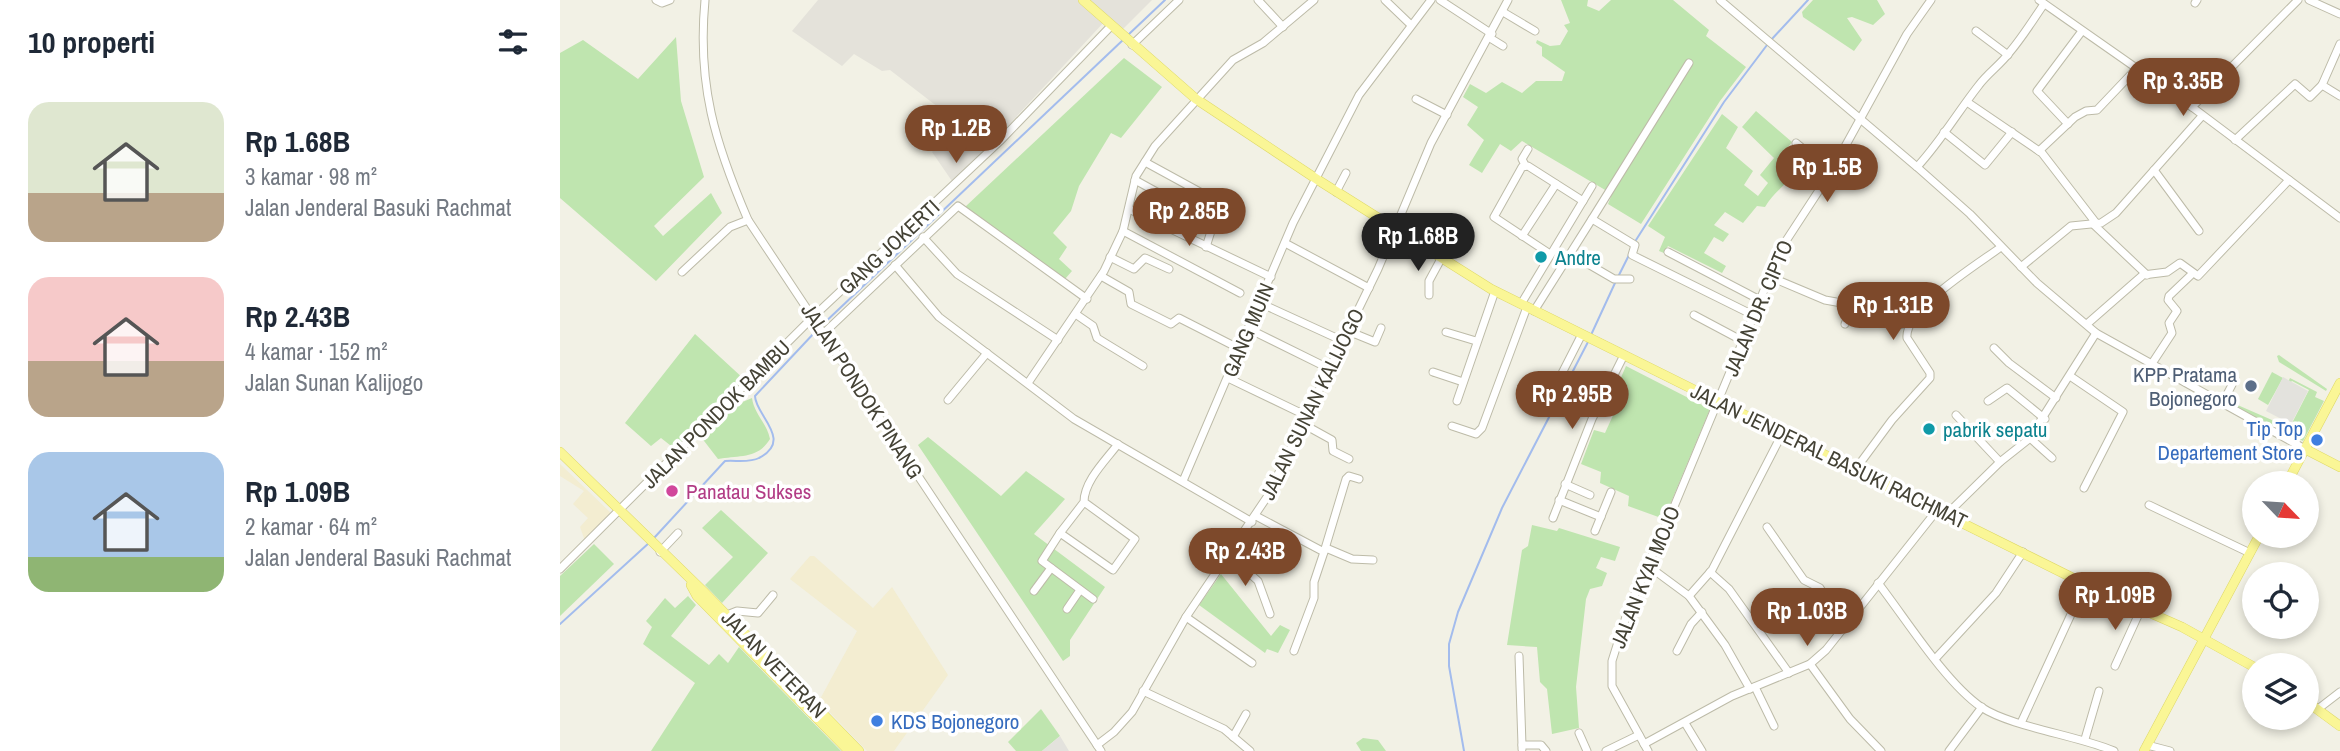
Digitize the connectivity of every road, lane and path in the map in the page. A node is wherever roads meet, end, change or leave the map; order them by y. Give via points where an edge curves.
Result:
1 (656, 0) edge
2 (670, 0) edge
3 (705, 0) edge
4 (1083, 0) edge
5 (1179, 0) edge
6 (1258, 0) edge
7 (1314, 0) edge
8 (1385, 0) edge
9 (1430, 0) edge
10 (1440, 0) edge
11 (1508, 0) edge
12 (1720, 0) edge
13 (1931, 0) edge
14 (2298, 0) edge
15 (2309, 0) edge
16 (2041, 2) edge
17 (1503, 12) junction
18 (2340, 14) edge
19 (1410, 24) junction
20 (1283, 27) junction
21 (1114, 29) junction
22 (1535, 31) dead end
23 (1976, 31) dead end
24 (2082, 31) junction
25 (1491, 36) junction
26 (1131, 44) junction
27 (2340, 44) edge
28 (1503, 46) dead end
29 (2008, 55) junction
30 (1689, 63) dead end
31 (2137, 68) junction
32 (2322, 85) junction
33 (2340, 96) edge
34 (1196, 99) junction
35 (1416, 99) dead end
36 (1967, 102) junction
37 (2192, 107) junction
38 (1447, 115) junction
39 (2203, 116) junction
40 (1859, 119) junction
41 (2068, 124) junction
42 (1944, 132) junction
43 (2012, 132) junction
44 (2235, 140) junction
45 (1796, 143) dead end
46 (1528, 149) dead end
47 (2039, 151) junction
48 (1145, 162) junction
49 (1525, 165) junction
50 (1917, 167) junction
51 (2154, 170) junction
52 (1831, 172) junction
53 (1346, 173) dead end
54 (1135, 180) junction
55 (1318, 180) junction
56 (2289, 180) junction
57 (1556, 184) junction
58 (1592, 186) dead end
59 (1336, 192) junction
60 (1583, 201) junction
61 (1175, 202) dead end
62 (1129, 209) junction
63 (2340, 218) edge
64 (1592, 219) junction
65 (748, 220) junction
66 (2094, 223) junction
67 (1396, 228) junction
68 (1123, 231) junction
69 (2199, 231) dead end
70 (1522, 236) junction
71 (923, 237) junction
72 (1285, 243) junction
73 (1206, 247) junction
74 (2001, 247) junction
75 (1668, 252) dead end
76 (1550, 254) junction
77 (1571, 254) junction
78 (1110, 257) junction
79 (1442, 257) junction
80 (895, 265) junction
81 (2021, 267) junction
82 (1169, 269) dead end
83 (682, 272) dead end
84 (2192, 274) junction
85 (2147, 275) junction
86 (1101, 276) junction
87 (1271, 276) junction
88 (1769, 276) junction
89 (1630, 279) dead end
90 (1368, 288) junction
91 (1495, 291) junction
92 (1240, 293) dead end
93 (1429, 295) dead end
94 (1087, 299) junction
95 (1758, 299) junction
96 (1260, 303) junction
97 (1853, 305) junction
98 (1527, 307) junction
99 (1751, 314) junction
100 (1077, 315) junction
101 (1694, 315) dead end
102 (815, 320) junction
103 (1909, 323) junction
104 (1845, 324) dead end
105 (2087, 324) junction
106 (1381, 328) dead end
107 (1249, 329) junction
108 (1348, 331) junction
109 (1446, 332) dead end
110 (823, 333) junction
111 (2096, 333) junction
112 (1582, 336) junction
113 (1058, 340) junction
114 (1741, 340) junction
115 (1343, 341) junction
116 (1476, 341) junction
117 (1994, 348) dead end
118 (1240, 349) junction
119 (987, 353) junction
120 (1623, 357) junction
121 (2151, 365) junction
122 (1143, 366) dead end
123 (1330, 369) junction
124 (1433, 372) dead end
125 (2070, 376) junction
126 (1228, 378) junction
127 (2235, 379) dead end
128 (1558, 381) dead end
129 (1463, 382) junction
130 (1028, 383) junction
131 (2340, 383) edge
132 (2056, 398) junction
133 (948, 400) dead end
134 (1457, 401) dead end
135 (1988, 401) dead end
136 (1718, 403) junction
137 (2222, 404) junction
138 (1956, 415) dead end
139 (1307, 416) junction
140 (2045, 419) junction
141 (1303, 424) junction
142 (1452, 426) dead end
143 (1782, 434) junction
144 (2030, 438) junction
145 (1118, 444) junction
146 (2305, 449) junction
147 (560, 452) edge
148 (2052, 458) dead end
149 (1349, 459) dead end
150 (2000, 462) junction
151 (2340, 467) edge
152 (1855, 470) junction
153 (2293, 471) edge
154 (1359, 478) dead end
155 (1183, 481) junction
156 (1565, 484) junction
157 (2084, 488) dead end
158 (1611, 492) dead end
159 (1590, 495) dead end
160 (1559, 500) junction
161 (1084, 502) junction
162 (2149, 505) dead end
163 (620, 512) junction
164 (1943, 512) junction
165 (1553, 517) dead end
166 (1601, 517) junction
167 (1254, 519) junction
168 (1768, 527) dead end
169 (1595, 531) dead end
170 (678, 533) dead end
171 (1060, 533) junction
172 (2253, 548) edge
173 (1325, 550) junction
174 (659, 551) junction
175 (2024, 552) junction
176 (2250, 553) junction
177 (1229, 555) junction
178 (1373, 560) dead end
179 (1647, 565) junction
180 (1051, 568) junction
181 (560, 569) edge
182 (1710, 572) junction
183 (687, 578) junction
184 (1878, 583) junction
185 (2085, 584) junction
186 (1080, 590) junction
187 (1034, 591) dead end
188 (773, 596) dead end
189 (1689, 596) junction
190 (1093, 599) dead end
191 (1067, 609) dead end
192 (2141, 610) junction
193 (1702, 612) junction
194 (1270, 614) dead end
195 (727, 615) junction
196 (1186, 617) junction
197 (1844, 628) junction
198 (2204, 638) junction
199 (1677, 650) dead end
200 (1294, 651) dead end
201 (1519, 656) dead end
202 (1936, 658) junction
203 (2242, 660) edge
204 (1252, 663) dead end
205 (1810, 664) junction
206 (2115, 666) dead end
207 (1789, 673) junction
208 (1752, 688) junction
209 (1143, 691) junction
210 (2099, 691) dead end
211 (2340, 692) edge
212 (1982, 707) junction
213 (2319, 708) edge
214 (2319, 710) edge
215 (1247, 714) dead end
216 (1685, 723) junction
217 (2021, 723) junction
218 (1774, 726) dead end
219 (2340, 726) edge
220 (1579, 733) dead end
221 (1639, 735) junction
222 (1233, 737) junction
223 (2085, 739) junction
224 (1522, 747) edge
225 (1099, 748) edge
226 (1646, 748) edge
227 (2146, 748) edge
228 (849, 751) edge
229 (859, 751) edge
230 (1250, 751) edge
231 (1546, 751) edge
232 (1587, 751) edge
233 (1606, 751) edge
234 (1702, 751) edge
235 (1881, 751) edge
236 (1949, 751) edge
237 (2113, 751) edge
238 (2169, 751) edge

1 - 2 street
3 - 65 street, JALAN PONDOK PINANG via 702,54 710,119
4 - 21 main road, JALAN JENDERAL BASUKI RACHMAT
5 - 26 street
6 - 20 street
7 - 20 street
8 - 19 street
9 - 19 street, GANG MUIN
10 - 25 street
11 - 17 street, JALAN SUNAN KALIJOGO
12 - 40 street
13 - 40 street, JALAN DR. CIPTO
14 - 37 street
15 - 18 street
16 - 24 street
16 - 29 street
17 - 22 street
17 - 25 street, JALAN SUNAN KALIJOGO
19 - 55 street, GANG MUIN via 1359,95
20 - 34 street via 1233,60
21 - 26 main road, JALAN JENDERAL BASUKI RACHMAT
21 - 102 street, GANG JOKERTI
23 - 29 street
24 - 31 street
24 - 41 street via 2037,90
25 - 28 street
25 - 38 street, JALAN SUNAN KALIJOGO
26 - 34 main road, JALAN JENDERAL BASUKI RACHMAT
27 - 32 street
29 - 36 street
30 - 64 street
31 - 37 street
31 - 41 street via 2097,110 2086,111
32 - 33 street
32 - 44 street via 2310,97 2295,84
34 - 48 street
34 - 55 main road, JALAN JENDERAL BASUKI RACHMAT
35 - 38 street
36 - 42 street
36 - 43 street
37 - 39 street
38 - 67 street, JALAN SUNAN KALIJOGO
39 - 44 street
39 - 51 street
40 - 50 street
40 - 52 street, JALAN DR. CIPTO
41 - 47 street
42 - 43 street via 1985,165
42 - 50 street
43 - 47 street
44 - 56 street
45 - 52 street
46 - 49 street via 1522,159
47 - 66 street via 2071,187
48 - 54 street
48 - 73 street via 1220,203
49 - 57 street
49 - 70 street via 1493,217
50 - 74 street
51 - 66 street via 2116,214
51 - 69 street
52 - 88 street, JALAN DR. CIPTO via 1782,247
53 - 59 street
54 - 61 street
54 - 62 street
55 - 59 main road, JALAN JENDERAL BASUKI RACHMAT
55 - 72 street, GANG MUIN
56 - 63 street
56 - 84 street via 2198,276
57 - 60 street
57 - 70 street
58 - 60 street
59 - 67 main road, JALAN JENDERAL BASUKI RACHMAT
60 - 76 street
62 - 68 street
62 - 73 street
64 - 77 street
64 - 99 street via 1633,243 1632,255
65 - 83 street via 730,227
65 - 102 street, JALAN PONDOK PINANG
66 - 81 street via 2071,226 2056,235
66 - 85 street
67 - 79 main road, JALAN JENDERAL BASUKI RACHMAT
67 - 90 street, JALAN SUNAN KALIJOGO
68 - 78 street
68 - 92 street
70 - 76 street
71 - 80 street
71 - 94 street via 958,206
71 - 113 street via 957,274
72 - 87 street, GANG MUIN
72 - 90 street
73 - 87 street
74 - 81 street
74 - 103 street
75 - 95 street
76 - 98 street
77 - 89 street via 1617,280
77 - 98 street
78 - 82 street via 1134,269 1145,258
78 - 86 street
79 - 91 main road, JALAN JENDERAL BASUKI RACHMAT
79 - 93 street via 1429,281
80 - 110 street
80 - 119 street via 939,317
81 - 105 street
84 - 85 street via 2180,263 2168,272
84 - 121 street via 2169,296 2177,311 2169,323 2172,333
85 - 105 street
86 - 94 street
86 - 118 street via 1129,292 1131,304 1171,324 1179,318
87 - 96 street, GANG MUIN
88 - 95 street, JALAN DR. CIPTO
88 - 97 street via 1825,300
90 - 108 street, JALAN SUNAN KALIJOGO
91 - 98 main road, JALAN JENDERAL BASUKI RACHMAT
91 - 116 street
94 - 100 street
95 - 99 street, JALAN DR. CIPTO
96 - 107 street, GANG MUIN
96 - 115 street
97 - 103 street via 1897,325
97 - 104 street
98 - 112 main road, JALAN JENDERAL BASUKI RACHMAT
98 - 142 street via 1482,428 1476,435
99 - 114 street, JALAN DR. CIPTO
100 - 113 street
100 - 122 street via 1093,326 1097,338
101 - 114 street
102 - 110 street, JALAN PONDOK PINANG
102 - 163 street, JALAN PONDOK BAMBU
103 - 152 street via 1907,338 1930,378
105 - 111 street
106 - 108 street via 1375,342
107 - 118 street, GANG MUIN
107 - 123 street
108 - 115 street, JALAN SUNAN KALIJOGO
109 - 116 street
110 - 225 street, JALAN PONDOK PINANG
111 - 121 street
111 - 125 street
112 - 120 main road, JALAN JENDERAL BASUKI RACHMAT
112 - 128 street
113 - 130 street
114 - 136 street, JALAN DR. CIPTO
115 - 123 street, JALAN SUNAN KALIJOGO
116 - 129 street
117 - 132 street
118 - 126 street, GANG MUIN
119 - 130 street
119 - 133 street
120 - 136 main road, JALAN JENDERAL BASUKI RACHMAT
120 - 156 street
121 - 137 street
123 - 139 street, JALAN SUNAN KALIJOGO
124 - 129 street
125 - 132 street
125 - 157 street via 2123,412
126 - 139 street
126 - 155 street, GANG MUIN
127 - 137 street
129 - 134 street
130 - 145 street via 1074,419
131 - 146 main road
132 - 140 street
135 - 140 street via 2007,388
136 - 143 main road, JALAN JENDERAL BASUKI RACHMAT
136 - 179 street, JALAN KYAI MOJO
137 - 146 street
138 - 150 street
139 - 141 street, JALAN SUNAN KALIJOGO
140 - 144 street
141 - 149 street via 1332,440 1333,451
141 - 167 street, JALAN SUNAN KALIJOGO
143 - 152 main road, JALAN JENDERAL BASUKI RACHMAT
143 - 182 street
144 - 148 street
144 - 150 street
145 - 155 street
145 - 161 street via 1087,486
146 - 151 main road
146 - 153 main road
147 - 163 main road, JALAN VETERAN
150 - 164 street
152 - 164 main road, JALAN JENDERAL BASUKI RACHMAT
154 - 173 street via 1346,479
155 - 167 street
156 - 159 street
156 - 160 street
158 - 166 street
160 - 165 street
160 - 166 street
161 - 171 street
161 - 171 street via 1135,538 1117,566 1111,570
162 - 176 street
163 - 174 main road, JALAN VETERAN
163 - 181 street, JALAN PONDOK BAMBU
164 - 175 main road, JALAN JENDERAL BASUKI RACHMAT
164 - 184 street
166 - 169 street
167 - 173 street
167 - 177 street, JALAN SUNAN KALIJOGO
168 - 197 street via 1804,580 1820,588
170 - 174 street
171 - 180 street via 1041,559
172 - 176 main road
173 - 178 street
173 - 200 street via 1314,582 1314,598
174 - 183 main road, JALAN VETERAN
175 - 185 main road, JALAN JENDERAL BASUKI RACHMAT
175 - 202 street via 1988,603
176 - 198 main road
177 - 194 street via 1258,581
177 - 196 street, JALAN SUNAN KALIJOGO
179 - 189 street
179 - 221 street, JALAN KYAI MOJO via 1612,661 1615,695
180 - 186 street
180 - 187 street
182 - 189 street
182 - 207 street via 1729,589
183 - 195 main road, JALAN VETERAN
183 - 228 main road, JALAN VETERAN via 697,596
184 - 197 street
184 - 202 street
185 - 192 main road, JALAN JENDERAL BASUKI RACHMAT
185 - 217 street
186 - 190 street
186 - 191 street
188 - 195 street via 758,613
189 - 193 street
192 - 198 main road, JALAN JENDERAL BASUKI RACHMAT
192 - 206 street
193 - 199 street
193 - 208 street
195 - 229 main road, JALAN VETERAN
196 - 204 street
196 - 209 street, JALAN SUNAN KALIJOGO
197 - 205 street
198 - 203 main road, JALAN JENDERAL BASUKI RACHMAT
198 - 227 main road
201 - 224 street
202 - 212 street
205 - 207 street
205 - 235 street via 1850,719
207 - 208 street
208 - 216 street
208 - 218 street
209 - 222 street
209 - 225 street, JALAN SUNAN KALIJOGO via 1122,725
210 - 223 street
211 - 213 street
212 - 217 street
212 - 236 street
214 - 219 main road
215 - 222 street
216 - 226 street
216 - 234 street
217 - 223 street
220 - 232 street
221 - 226 street, JALAN KYAI MOJO
221 - 233 street
222 - 230 street
223 - 237 street
224 - 231 street via 1541,745
227 - 238 street

